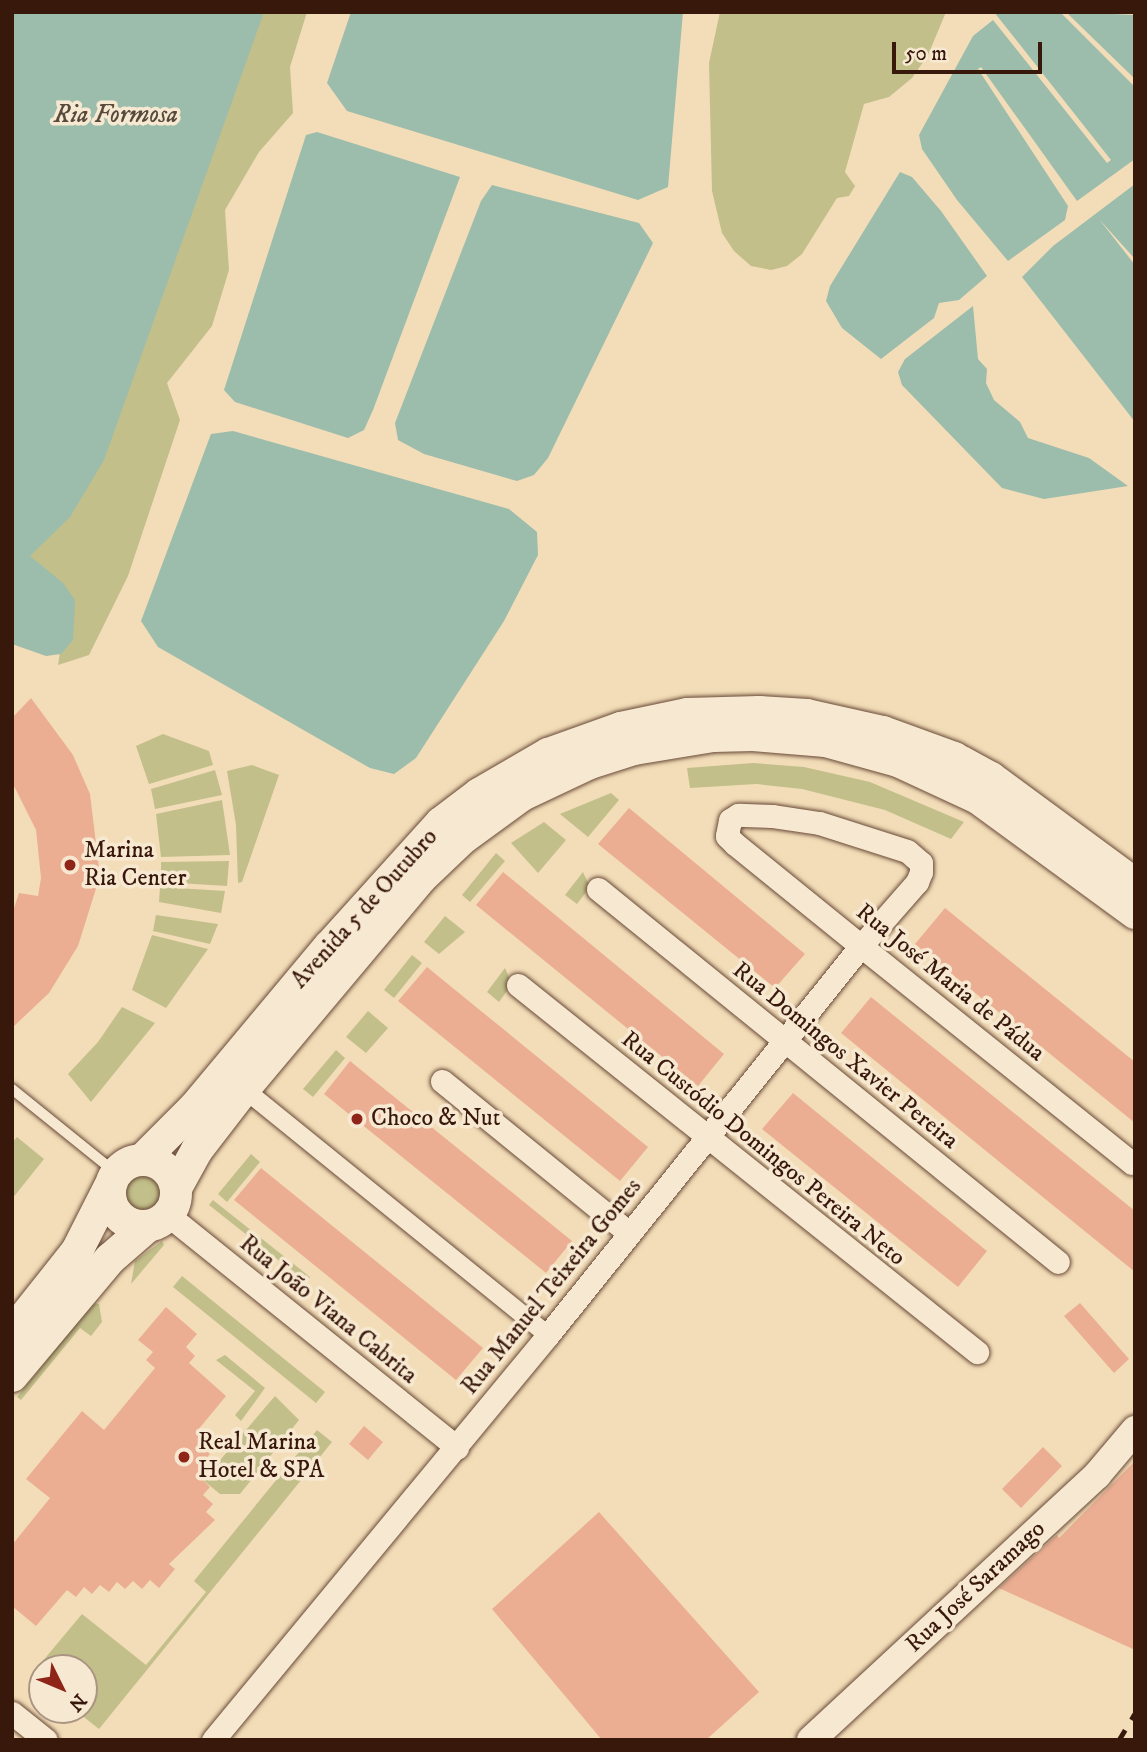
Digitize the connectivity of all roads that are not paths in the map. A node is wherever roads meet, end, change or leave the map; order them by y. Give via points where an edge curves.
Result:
1 (735, 844) joint
2 (1135, 884) edge
3 (598, 889) dead end
4 (1135, 913) edge
5 (861, 946) junction
6 (517, 985) dead end
7 (785, 1041) junction
8 (442, 1081) dead end
9 (12, 1089) edge
10 (244, 1089) junction
11 (707, 1138) junction
12 (1132, 1163) dead end
13 (123, 1174) junction
14 (164, 1209) junction
15 (629, 1233) junction
16 (1059, 1262) dead end
17 (12, 1333) edge
18 (548, 1335) junction
19 (977, 1352) dead end
20 (12, 1376) edge
21 (1135, 1430) edge
22 (457, 1447) junction
23 (12, 1713) edge
24 (46, 1740) edge
25 (213, 1740) edge
26 (811, 1740) edge

1 - 5 street, Rua José Maria de Pádua
1 - 5 street, Rua Manuel Teixeira Gomes via 727,836 730,820 738,815 772,816 865,836 907,851 921,863 916,882
2 - 13 main road, Avenida 5 de Outubro via 991,778 954,758 883,732 807,715 759,712 687,714 621,728 548,754 479,794 441,824 328,947 195,1107
3 - 7 street, Rua Domingos Xavier Pereira
4 - 10 main road, Avenida 5 de Outubro via 978,798 898,761 826,741 790,737 713,736 674,741 634,749 556,777 463,838 385,918
5 - 7 street, Rua Manuel Teixeira Gomes
5 - 12 street, Rua José Maria de Pádua
6 - 11 street, Rua Custódio Domingos Pereira Neto
7 - 11 street, Rua Manuel Teixeira Gomes
7 - 16 street, Rua Domingos Xavier Pereira
8 - 15 street
9 - 13 lane
10 - 14 main road, Avenida 5 de Outubro via 197,1150
10 - 18 street
11 - 15 street, Rua Manuel Teixeira Gomes
11 - 19 street, Rua Custódio Domingos Pereira Neto
13 - 14 main road via 161,1165
13 - 14 main road via 120,1217
13 - 17 main road, Avenida 5 de Outubro via 77,1251
14 - 20 main road, Avenida 5 de Outubro via 110,1259
14 - 22 street, Rua João Viana Cabrita
15 - 18 street, Rua Manuel Teixeira Gomes
18 - 22 street, Rua Manuel Teixeira Gomes
21 - 26 street, Rua José Saramago via 1097,1475
22 - 25 street, Rua Manuel Teixeira Gomes
23 - 24 street

